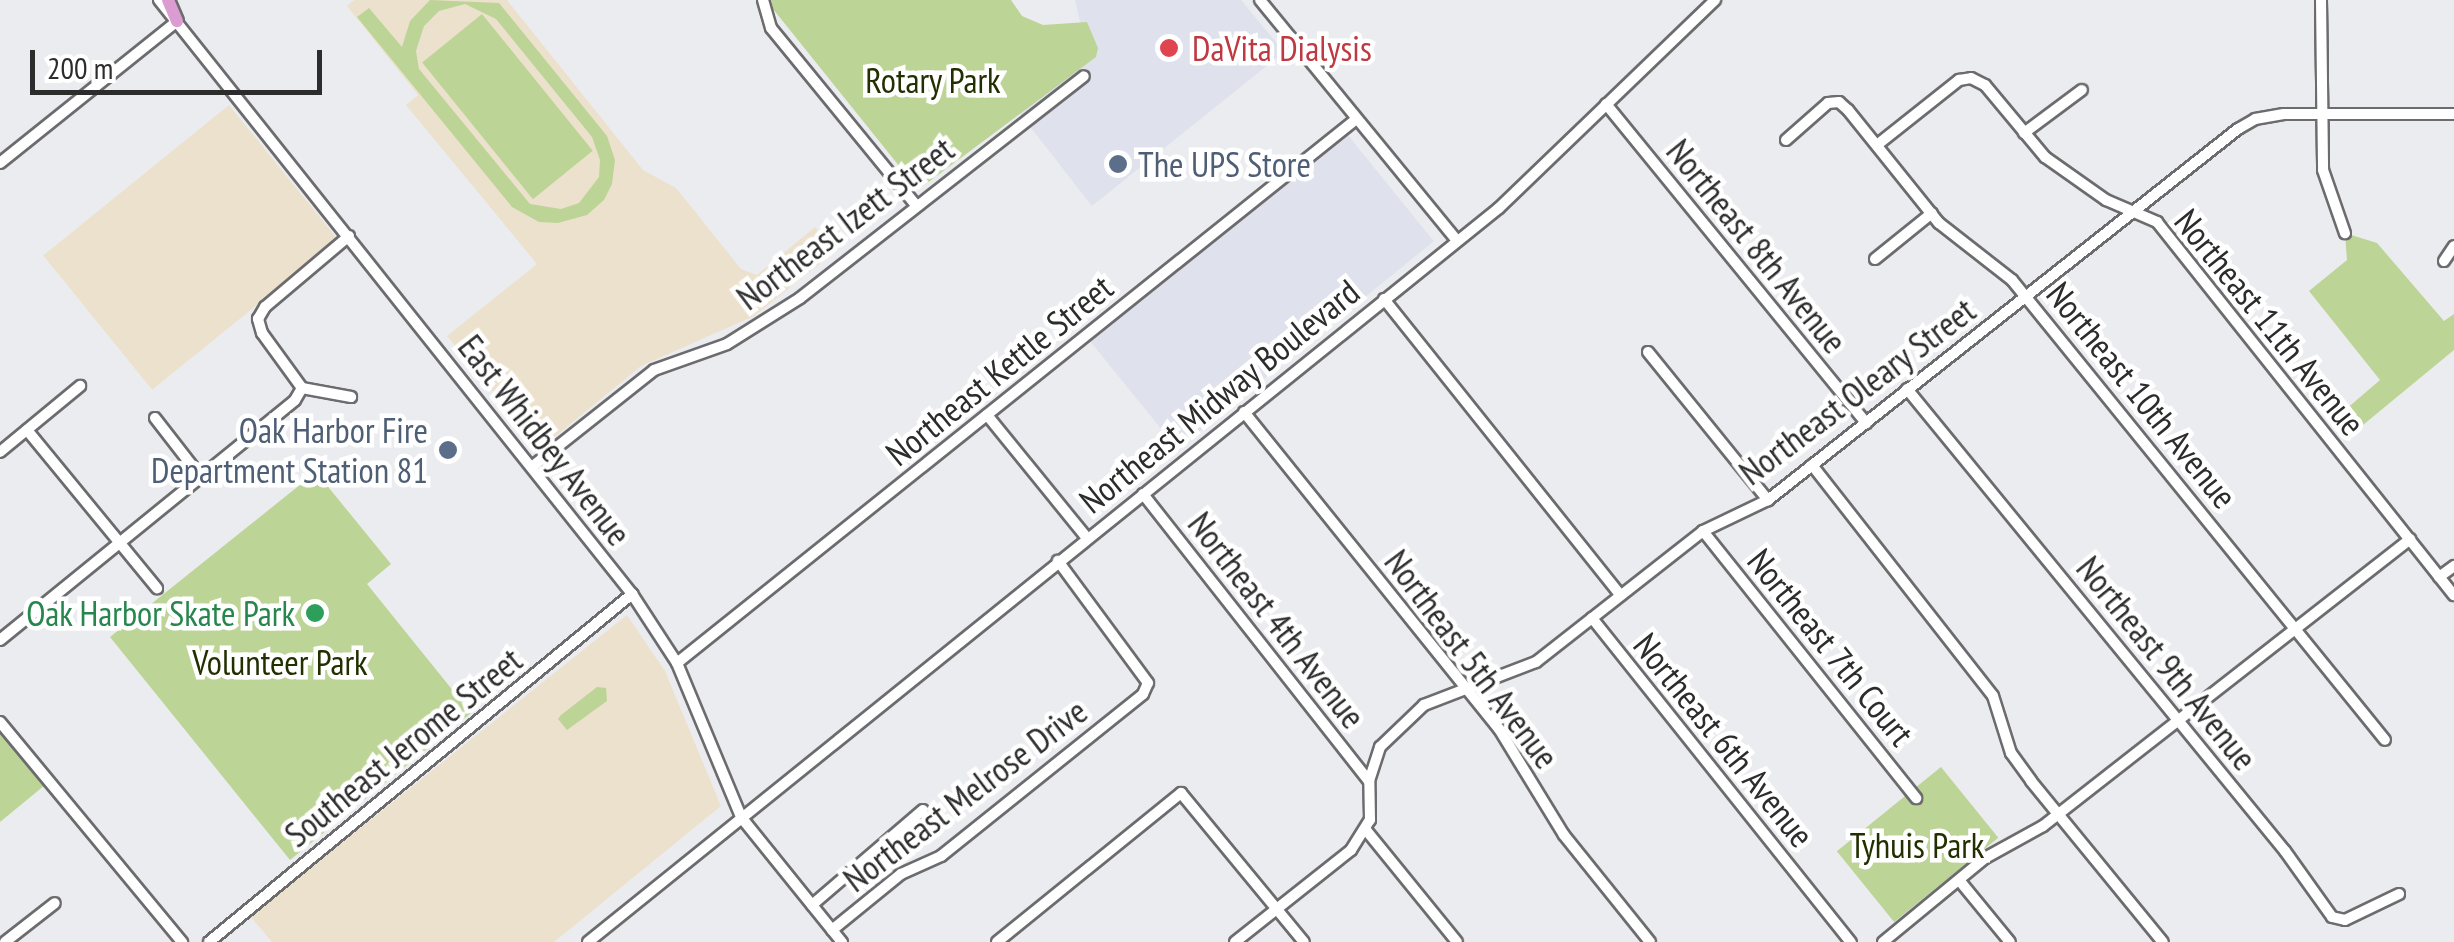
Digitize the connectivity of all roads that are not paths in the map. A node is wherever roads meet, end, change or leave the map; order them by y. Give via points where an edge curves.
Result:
1 (159, 0) edge
2 (168, 0) edge
3 (764, 0) edge
4 (1260, 0) edge
5 (1715, 0) edge
6 (2320, 0) edge
7 (177, 21) junction
8 (1084, 76) dead end
9 (2082, 90) dead end
10 (1606, 104) junction
11 (2325, 112) junction
12 (2454, 114) edge
13 (1355, 120) junction
14 (2024, 133) junction
15 (1786, 140) dead end
16 (1877, 145) junction
17 (0, 163) edge
18 (916, 205) junction
19 (2135, 211) junction
20 (1932, 213) junction
21 (2345, 233) dead end
22 (348, 236) junction
23 (1456, 242) junction
24 (2454, 246) edge
25 (1875, 259) dead end
26 (2444, 261) dead end
27 (2026, 296) junction
28 (1384, 299) junction
29 (1648, 352) dead end
30 (80, 386) dead end
31 (302, 388) junction
32 (1908, 389) junction
33 (351, 397) dead end
34 (1244, 412) junction
35 (987, 416) junction
36 (154, 418) dead end
37 (1866, 423) junction
38 (27, 430) junction
39 (0, 452) edge
40 (1812, 465) junction
41 (532, 466) junction
42 (200, 476) junction
43 (1143, 494) junction
44 (1768, 500) junction
45 (1703, 531) junction
46 (1087, 538) junction
47 (2410, 539) junction
48 (119, 542) junction
49 (1058, 561) junction
50 (2454, 566) edge
51 (2439, 577) junction
52 (157, 588) dead end
53 (632, 594) junction
54 (1620, 595) junction
55 (2454, 595) edge
56 (1592, 618) junction
57 (2295, 628) junction
58 (0, 640) edge
59 (676, 663) junction
60 (1466, 687) junction
61 (2178, 721) junction
62 (0, 722) edge
63 (2385, 740) dead end
64 (1369, 780) junction
65 (1916, 798) dead end
66 (923, 810) dead end
67 (2060, 814) junction
68 (740, 816) junction
69 (1366, 830) junction
70 (1959, 880) junction
71 (2399, 894) dead end
72 (55, 903) dead end
73 (812, 905) junction
74 (1277, 909) junction
75 (832, 930) junction
76 (4, 942) edge
77 (182, 942) edge
78 (209, 942) edge
79 (588, 942) edge
80 (842, 942) edge
81 (998, 942) edge
82 (1236, 942) edge
83 (1304, 942) edge
84 (1457, 942) edge
85 (1650, 942) edge
86 (1851, 942) edge
87 (1883, 942) edge
88 (2010, 942) edge
89 (2162, 942) edge

1 - 7 street, East Whidbey Avenue
2 - 7 main road
3 - 18 street via 771,28
4 - 13 street
5 - 10 street, Northeast Midway Boulevard
6 - 11 street
7 - 17 street
7 - 22 street, East Whidbey Avenue
8 - 18 street, Northeast Izett Street
9 - 14 street
10 - 23 street, Northeast Midway Boulevard
10 - 37 street, Northeast 8th Avenue
11 - 12 street, Northeast Oleary Street
11 - 19 street, Northeast Oleary Street via 2255,119
11 - 21 street via 2323,170
13 - 23 street
13 - 35 street, Northeast Kettle Street
14 - 16 street, Northeast 11th Avenue via 1985,85 1971,78 1959,80
14 - 19 street, Northeast 11th Avenue via 2070,176
15 - 16 street, Northeast 10th Avenue via 1839,102
16 - 20 street, Northeast 10th Avenue
18 - 41 street, Northeast Izett Street via 796,301 727,344 654,370
19 - 27 street, Northeast Oleary Street
19 - 47 street, Northeast 11th Avenue via 2158,222
20 - 25 street
20 - 27 street, Northeast 10th Avenue
22 - 31 street via 265,306 258,320
22 - 41 street, East Whidbey Avenue
23 - 28 street, Northeast Midway Boulevard
24 - 26 street
27 - 32 street, Northeast Oleary Street
27 - 57 street, Northeast 10th Avenue
28 - 34 street, Northeast Midway Boulevard
28 - 54 street, Northeast 6th Avenue
29 - 44 street
30 - 38 street
31 - 33 street
31 - 42 street
32 - 37 street, Northeast Oleary Street
32 - 61 street, Northeast 9th Avenue
34 - 43 street, Northeast Midway Boulevard
34 - 60 street, Northeast 5th Avenue
35 - 46 street
35 - 59 street, Northeast Kettle Street
36 - 42 street
37 - 40 street, Northeast Oleary Street
38 - 39 street
38 - 48 street
40 - 44 street, Northeast Oleary Street
40 - 67 street via 1993,696 2011,753
41 - 53 street, East Whidbey Avenue
42 - 48 street
43 - 46 street, Northeast Midway Boulevard
43 - 64 street, Northeast 4th Avenue
44 - 45 street, Northeast Oleary Street
45 - 54 street, Northeast Oleary Street
45 - 65 street, Northeast 7th Court
46 - 49 street, Northeast Midway Boulevard
47 - 51 street, Northeast 11th Avenue
47 - 57 street
48 - 52 street
48 - 58 street
49 - 68 street, Northeast Midway Boulevard
49 - 75 street, Northeast Melrose Drive via 1148,684 1144,694 942,856 902,874
50 - 51 street
51 - 55 street, Northeast 11th Avenue
53 - 59 street, East Whidbey Avenue
53 - 78 street, Southeast Jerome Street
54 - 56 street, Northeast Oleary Street
56 - 60 street, Northeast Oleary Street via 1536,662
56 - 86 street, Northeast 6th Avenue
57 - 61 street
57 - 63 street, Northeast 10th Avenue
59 - 68 street, East Whidbey Avenue
60 - 64 street, Northeast Oleary Street via 1436,697 1396,729 1380,746
60 - 85 street, Northeast 5th Avenue via 1564,835
61 - 67 street
61 - 71 street, Northeast 9th Avenue via 2332,918 2345,920
62 - 77 street
64 - 69 street, Northeast Oleary Street
66 - 73 street
67 - 70 street
67 - 89 street
68 - 73 street, East Whidbey Avenue
68 - 79 street, Northeast Midway Boulevard
69 - 74 street via 1352,850
69 - 84 street
70 - 87 street
70 - 88 street
72 - 76 street
73 - 75 street, East Whidbey Avenue
74 - 81 street via 1182,793
74 - 82 street
74 - 83 street
75 - 80 street, East Whidbey Avenue

